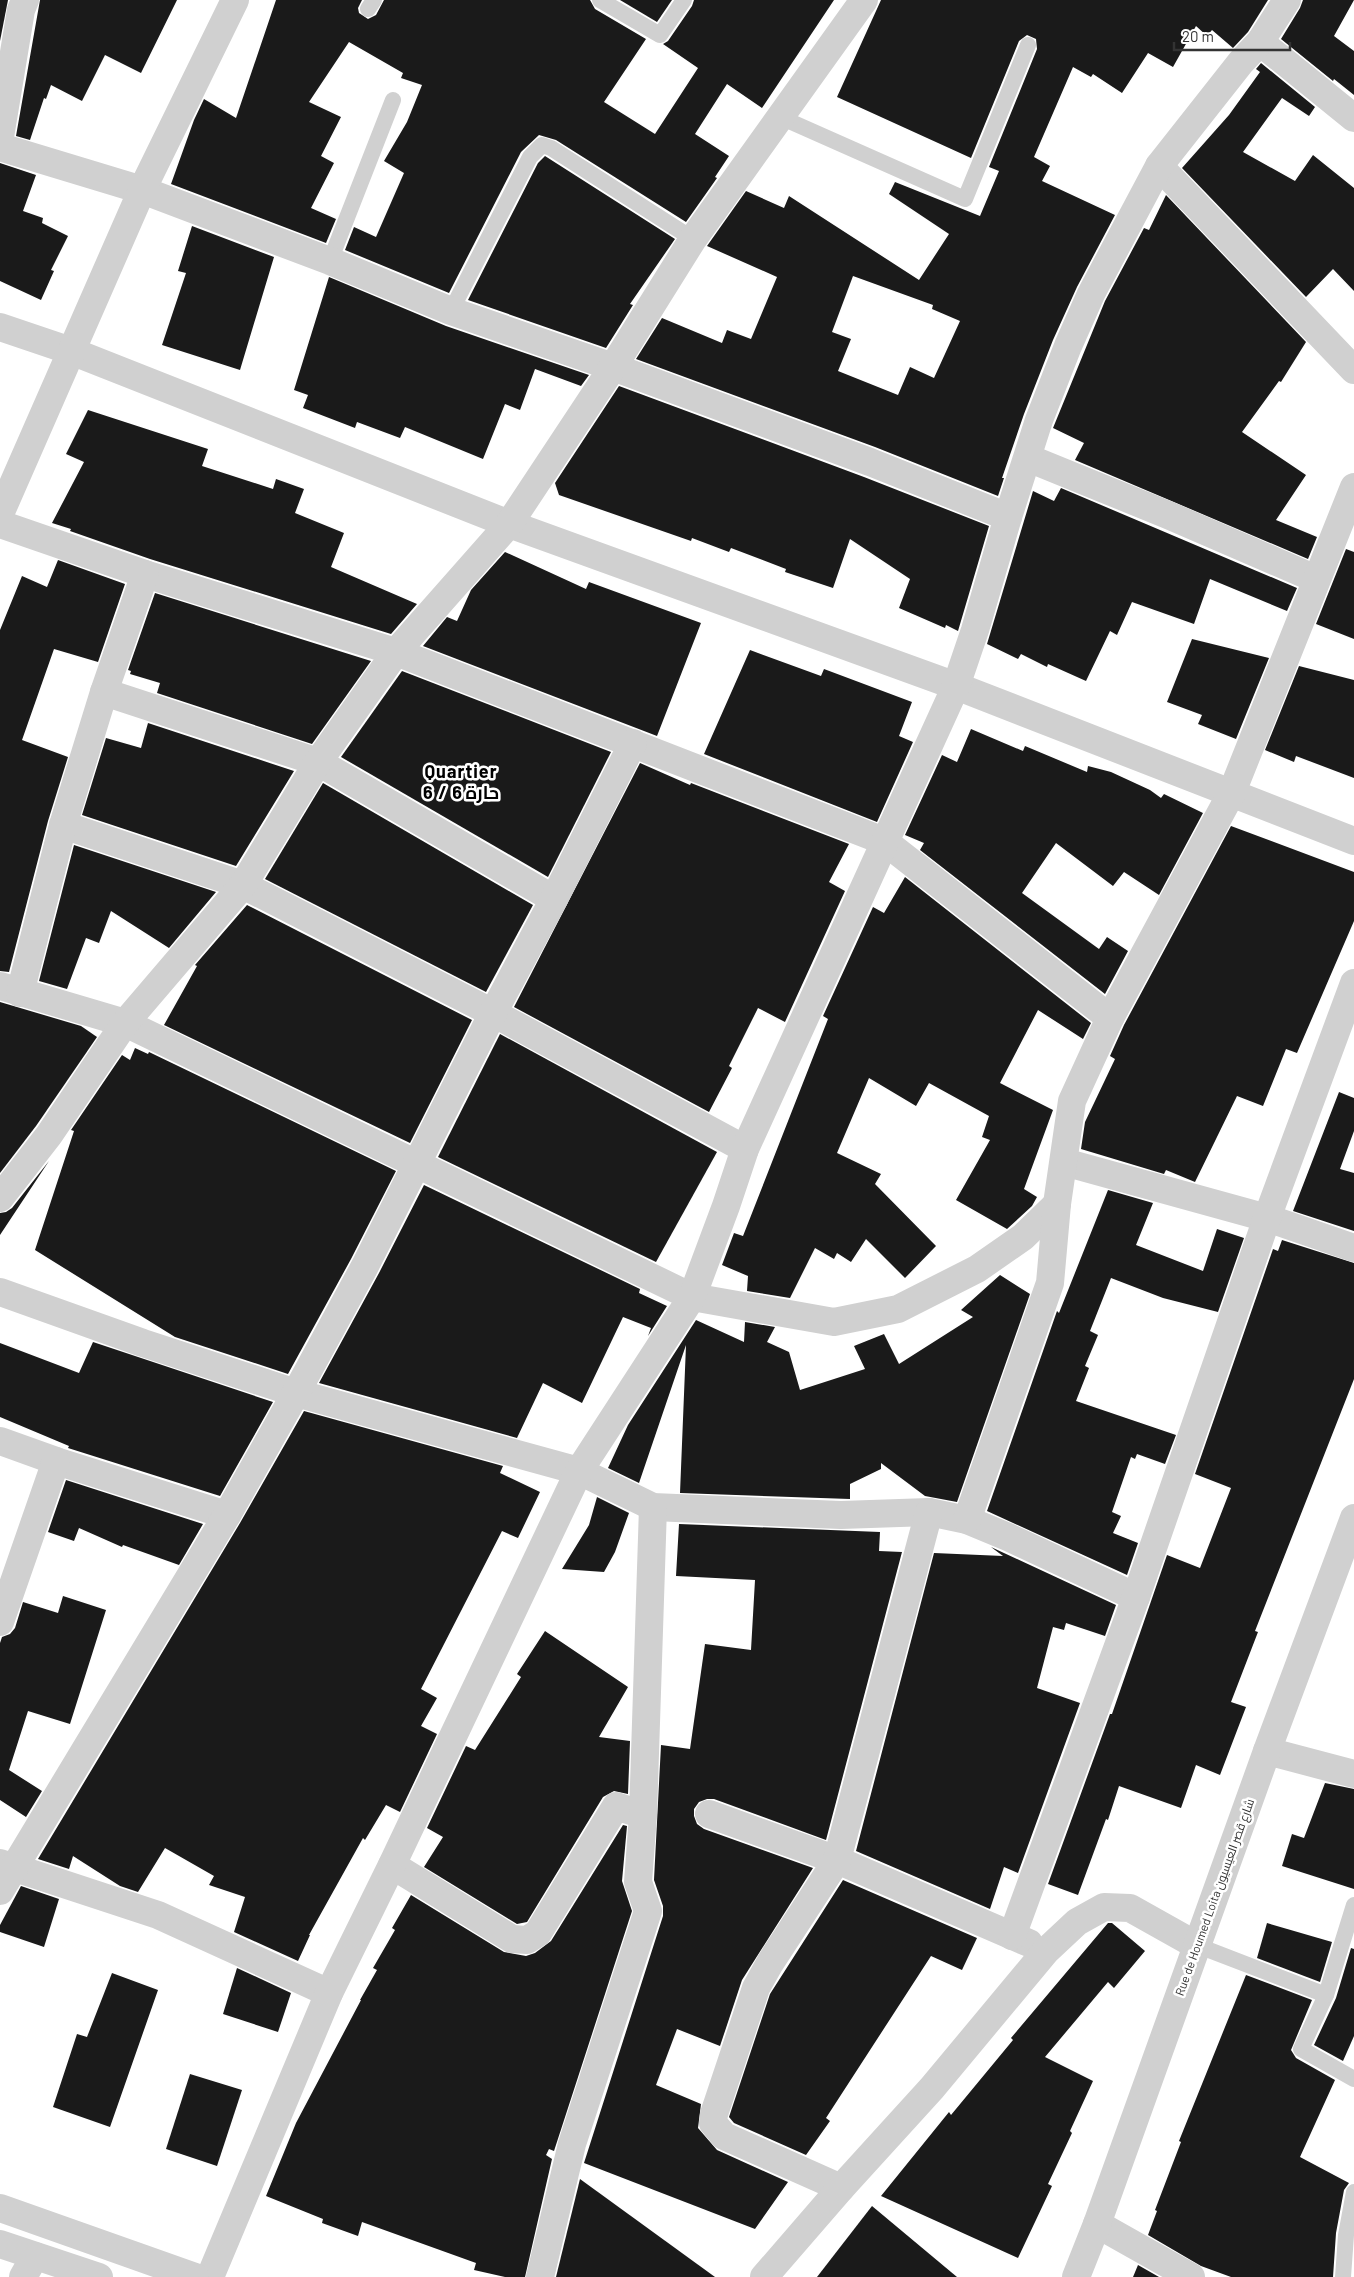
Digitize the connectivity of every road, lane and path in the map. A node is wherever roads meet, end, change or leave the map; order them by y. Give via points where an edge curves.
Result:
1 (25, 0) edge
2 (235, 0) edge
3 (600, 0) edge
4 (684, 0) edge
5 (864, 0) edge
6 (1287, 0) edge
7 (1260, 42) junction
8 (1028, 45) dead end
9 (393, 100) dead end
10 (780, 117) junction
11 (1354, 118) edge
12 (0, 137) edge
13 (0, 147) edge
14 (1159, 166) junction
15 (142, 190) junction
16 (693, 239) junction
17 (330, 261) junction
18 (451, 311) junction
19 (0, 327) edge
20 (71, 351) junction
21 (613, 367) junction
22 (1354, 370) edge
23 (1028, 458) junction
24 (1354, 487) edge
25 (0, 514) edge
26 (1008, 517) junction
27 (0, 524) edge
28 (509, 524) junction
29 (145, 574) junction
30 (1316, 579) junction
31 (396, 652) junction
32 (956, 686) junction
33 (104, 692) junction
34 (633, 743) junction
35 (318, 762) junction
36 (1232, 792) junction
37 (63, 825) junction
38 (884, 841) junction
39 (1354, 841) edge
40 (243, 884) junction
41 (554, 900) junction
42 (1354, 983) edge
43 (10, 990) edge
44 (493, 1013) junction
45 (1110, 1018) junction
46 (125, 1023) junction
47 (745, 1149) junction
48 (1064, 1162) junction
49 (417, 1163) junction
50 (0, 1198) edge
51 (1057, 1204) junction
52 (1267, 1218) junction
53 (1354, 1248) edge
54 (0, 1292) edge
55 (692, 1297) junction
56 (296, 1393) junction
57 (0, 1441) edge
58 (56, 1461) junction
59 (579, 1471) junction
60 (653, 1507) junction
61 (929, 1512) junction
62 (227, 1515) junction
63 (1354, 1518) edge
64 (967, 1520) junction
65 (1136, 1597) junction
66 (0, 1622) edge
67 (1267, 1751) junction
68 (1354, 1774) edge
69 (709, 1814) dead end
70 (643, 1815) junction
71 (837, 1860) junction
72 (392, 1865) junction
73 (4, 1874) edge
74 (1354, 1905) edge
75 (1012, 1936) junction
76 (1196, 1945) junction
77 (1046, 1951) junction
78 (329, 1993) junction
79 (1326, 1995) junction
80 (1354, 2079) edge
81 (841, 2188) junction
82 (1354, 2192) edge
83 (0, 2208) edge
84 (1097, 2224) junction
85 (0, 2244) edge
86 (29, 2266) edge
87 (99, 2277) edge
88 (195, 2277) edge
89 (210, 2277) edge
90 (540, 2277) edge
91 (764, 2277) edge
92 (1076, 2277) edge
93 (1190, 2277) edge
94 (1343, 2277) edge

1 - 12 street
2 - 15 street
3 - 4 lane via 660,34
5 - 10 street
6 - 7 street
7 - 11 street
7 - 14 street
8 - 10 lane via 965,199
9 - 17 lane
10 - 16 street
13 - 15 street
14 - 22 street
14 - 23 street via 1091,294 1068,346
15 - 17 street
15 - 20 street
16 - 18 lane via 551,148 542,146 530,156
16 - 21 street
17 - 18 street
18 - 21 street
19 - 20 street
20 - 25 street
20 - 28 street
21 - 26 street
21 - 28 street
23 - 26 street
23 - 30 street
24 - 30 street
26 - 32 street
27 - 29 street
28 - 31 street
28 - 32 street
29 - 31 street
29 - 33 street
30 - 36 street
31 - 34 street
31 - 35 street
32 - 36 street
32 - 38 street
33 - 35 street
33 - 37 street
34 - 38 street
34 - 41 street
35 - 40 street
35 - 41 street
36 - 39 street
36 - 45 street
37 - 40 street
37 - 43 street
38 - 45 street
38 - 47 street
40 - 44 street
40 - 46 street
41 - 44 street
42 - 52 street
43 - 46 street
44 - 47 street
44 - 49 street
45 - 48 street via 1072,1101
46 - 49 street
46 - 50 street via 49,1135
47 - 55 street
48 - 51 street
48 - 52 street
49 - 55 street
49 - 56 street
51 - 55 street via 1024,1237 977,1269 898,1309 834,1322
51 - 64 street via 1050,1283
52 - 53 street
52 - 65 street
54 - 56 street
55 - 59 street
56 - 59 street
56 - 62 street
57 - 58 street
58 - 62 street
58 - 66 street
59 - 60 street
59 - 72 street
60 - 61 street via 840,1514
60 - 70 street
61 - 64 street
61 - 71 street
62 - 73 street
63 - 67 street, Rue de Houmed Loita شارع قصر العيسيون
64 - 65 street
65 - 75 street
67 - 68 street
67 - 76 street, Rue de Houmed Loita شارع قصر العيسيون
69 - 71 street
70 - 72 street via 616,1806 538,1933 527,1940 512,1939
70 - 90 street via 638,1882 648,1911 575,2135
71 - 75 street
71 - 81 street via 756,1988 713,2123 724,2136
72 - 78 street
73 - 78 street via 158,1915
74 - 79 lane
75 - 77 street
76 - 77 street via 1130,1908 1104,1907 1077,1922
76 - 79 lane
76 - 84 street, Rue de Houmed Loita شارع قصر العيسيون
77 - 81 street via 932,2088
78 - 89 street
79 - 80 lane via 1301,2049
81 - 91 street
82 - 94 lane
83 - 88 street
84 - 92 street, Rue de Houmed Loita شارع قصر العيسيون
84 - 93 street
85 - 86 street
86 - 87 street

